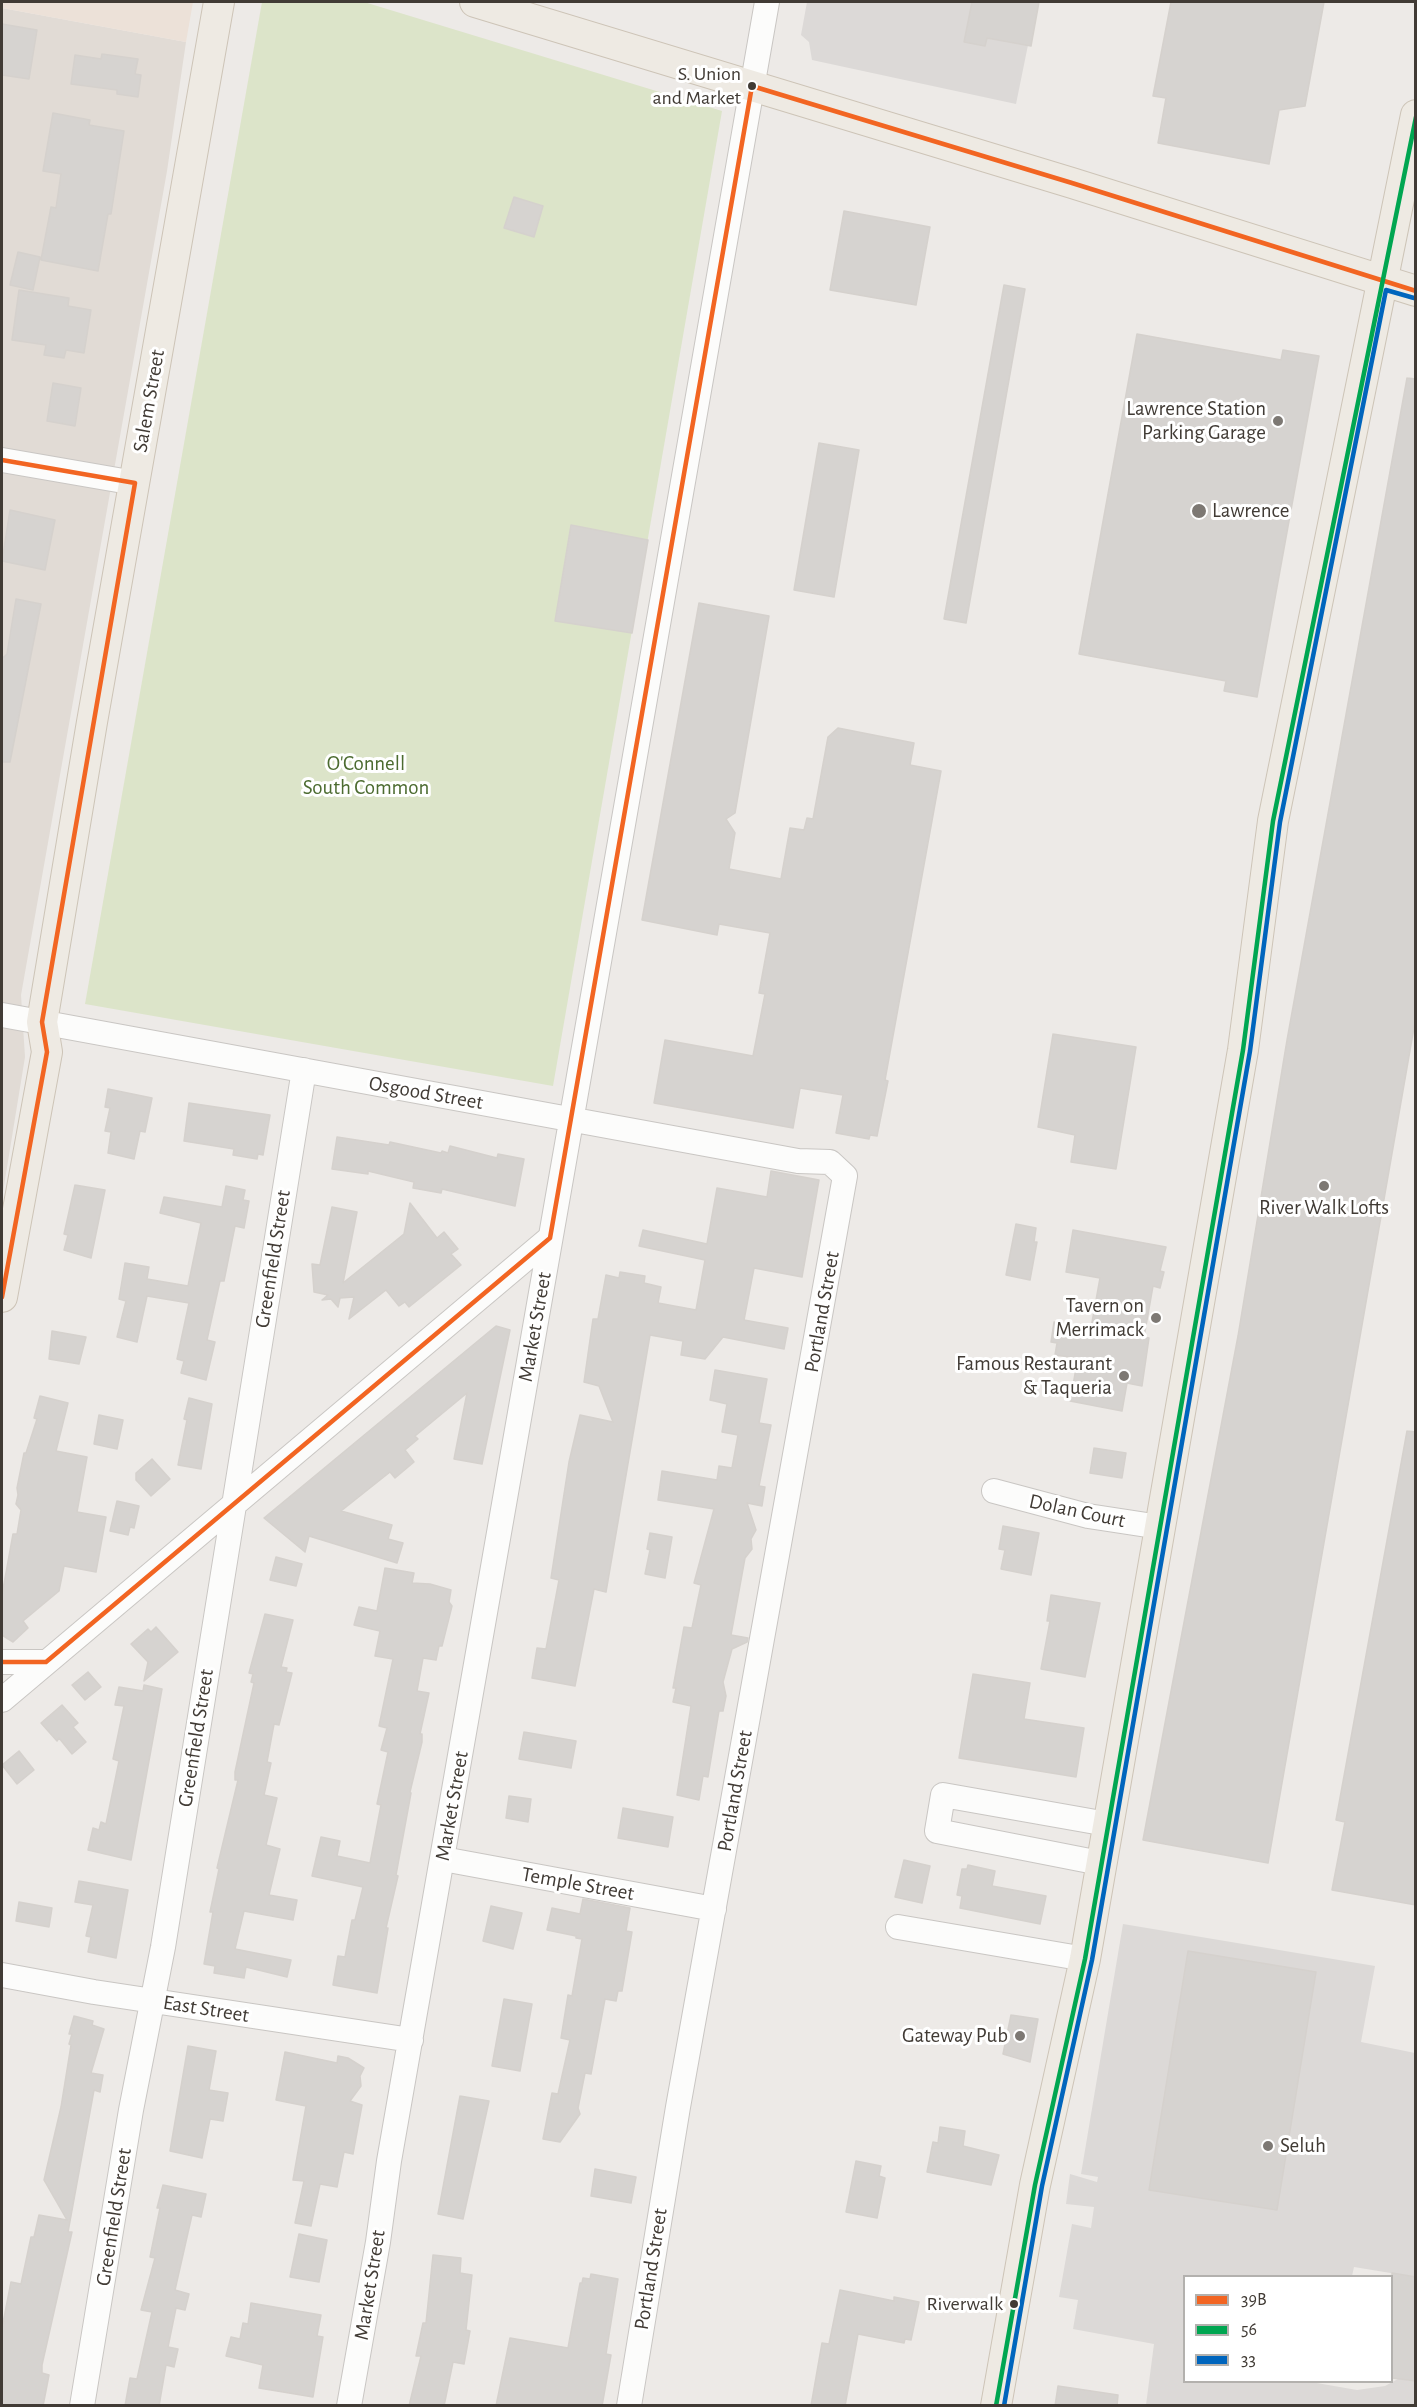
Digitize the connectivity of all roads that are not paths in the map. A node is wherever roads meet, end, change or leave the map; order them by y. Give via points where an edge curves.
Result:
1 (219, 2) edge
2 (767, 2) edge
3 (488, 3) edge
4 (752, 86) junction
5 (1416, 115) edge
6 (1380, 281) junction
7 (1416, 291) edge
8 (2, 460) edge
9 (135, 483) junction
10 (2, 1015) edge
11 (42, 1022) junction
12 (304, 1070) junction
13 (570, 1119) junction
14 (845, 1176) joint
15 (550, 1238) junction
16 (2, 1297) edge
17 (994, 1491) dead end
18 (233, 1504) junction
19 (1160, 1527) junction
20 (2, 1662) edge
21 (46, 1662) junction
22 (2, 1700) edge
23 (1107, 1824) junction
24 (443, 1859) junction
25 (1100, 1863) junction
26 (714, 1909) junction
27 (898, 1927) dead end
28 (1084, 1959) junction
29 (2, 1975) edge
30 (152, 2001) junction
31 (411, 2040) junction
32 (82, 2406) edge
33 (349, 2406) edge
34 (629, 2406) edge
35 (996, 2406) edge

1 - 9 main road, Salem Street
2 - 4 street, Market Street
3 - 4 main road
4 - 6 main road
4 - 13 street, Market Street
5 - 6 main road
6 - 7 main road
6 - 19 main road via 1273,821 1243,1050
8 - 9 street
9 - 11 main road, Salem Street
10 - 11 street, Osgood Street
11 - 12 street, Osgood Street
11 - 16 main road, Salem Street via 47,1052
12 - 13 street, Osgood Street
12 - 18 street, Greenfield Street
13 - 14 street, Osgood Street via 798,1161 830,1162
13 - 15 street, Market Street
14 - 26 street, Portland Street
15 - 18 street
15 - 24 street, Market Street
17 - 19 street, Dolan Court via 1088,1516
18 - 21 street
18 - 30 street, Greenfield Street
19 - 23 main road
20 - 21 street
21 - 22 street
23 - 25 main road
23 - 25 street via 944,1795 937,1831
24 - 26 street, Temple Street
24 - 31 street, Market Street
25 - 28 main road
26 - 34 street, Portland Street
27 - 28 street
28 - 35 main road via 1035,2185
29 - 30 street, East Street
30 - 31 street, East Street
30 - 32 street, Greenfield Street
31 - 33 street, Market Street

